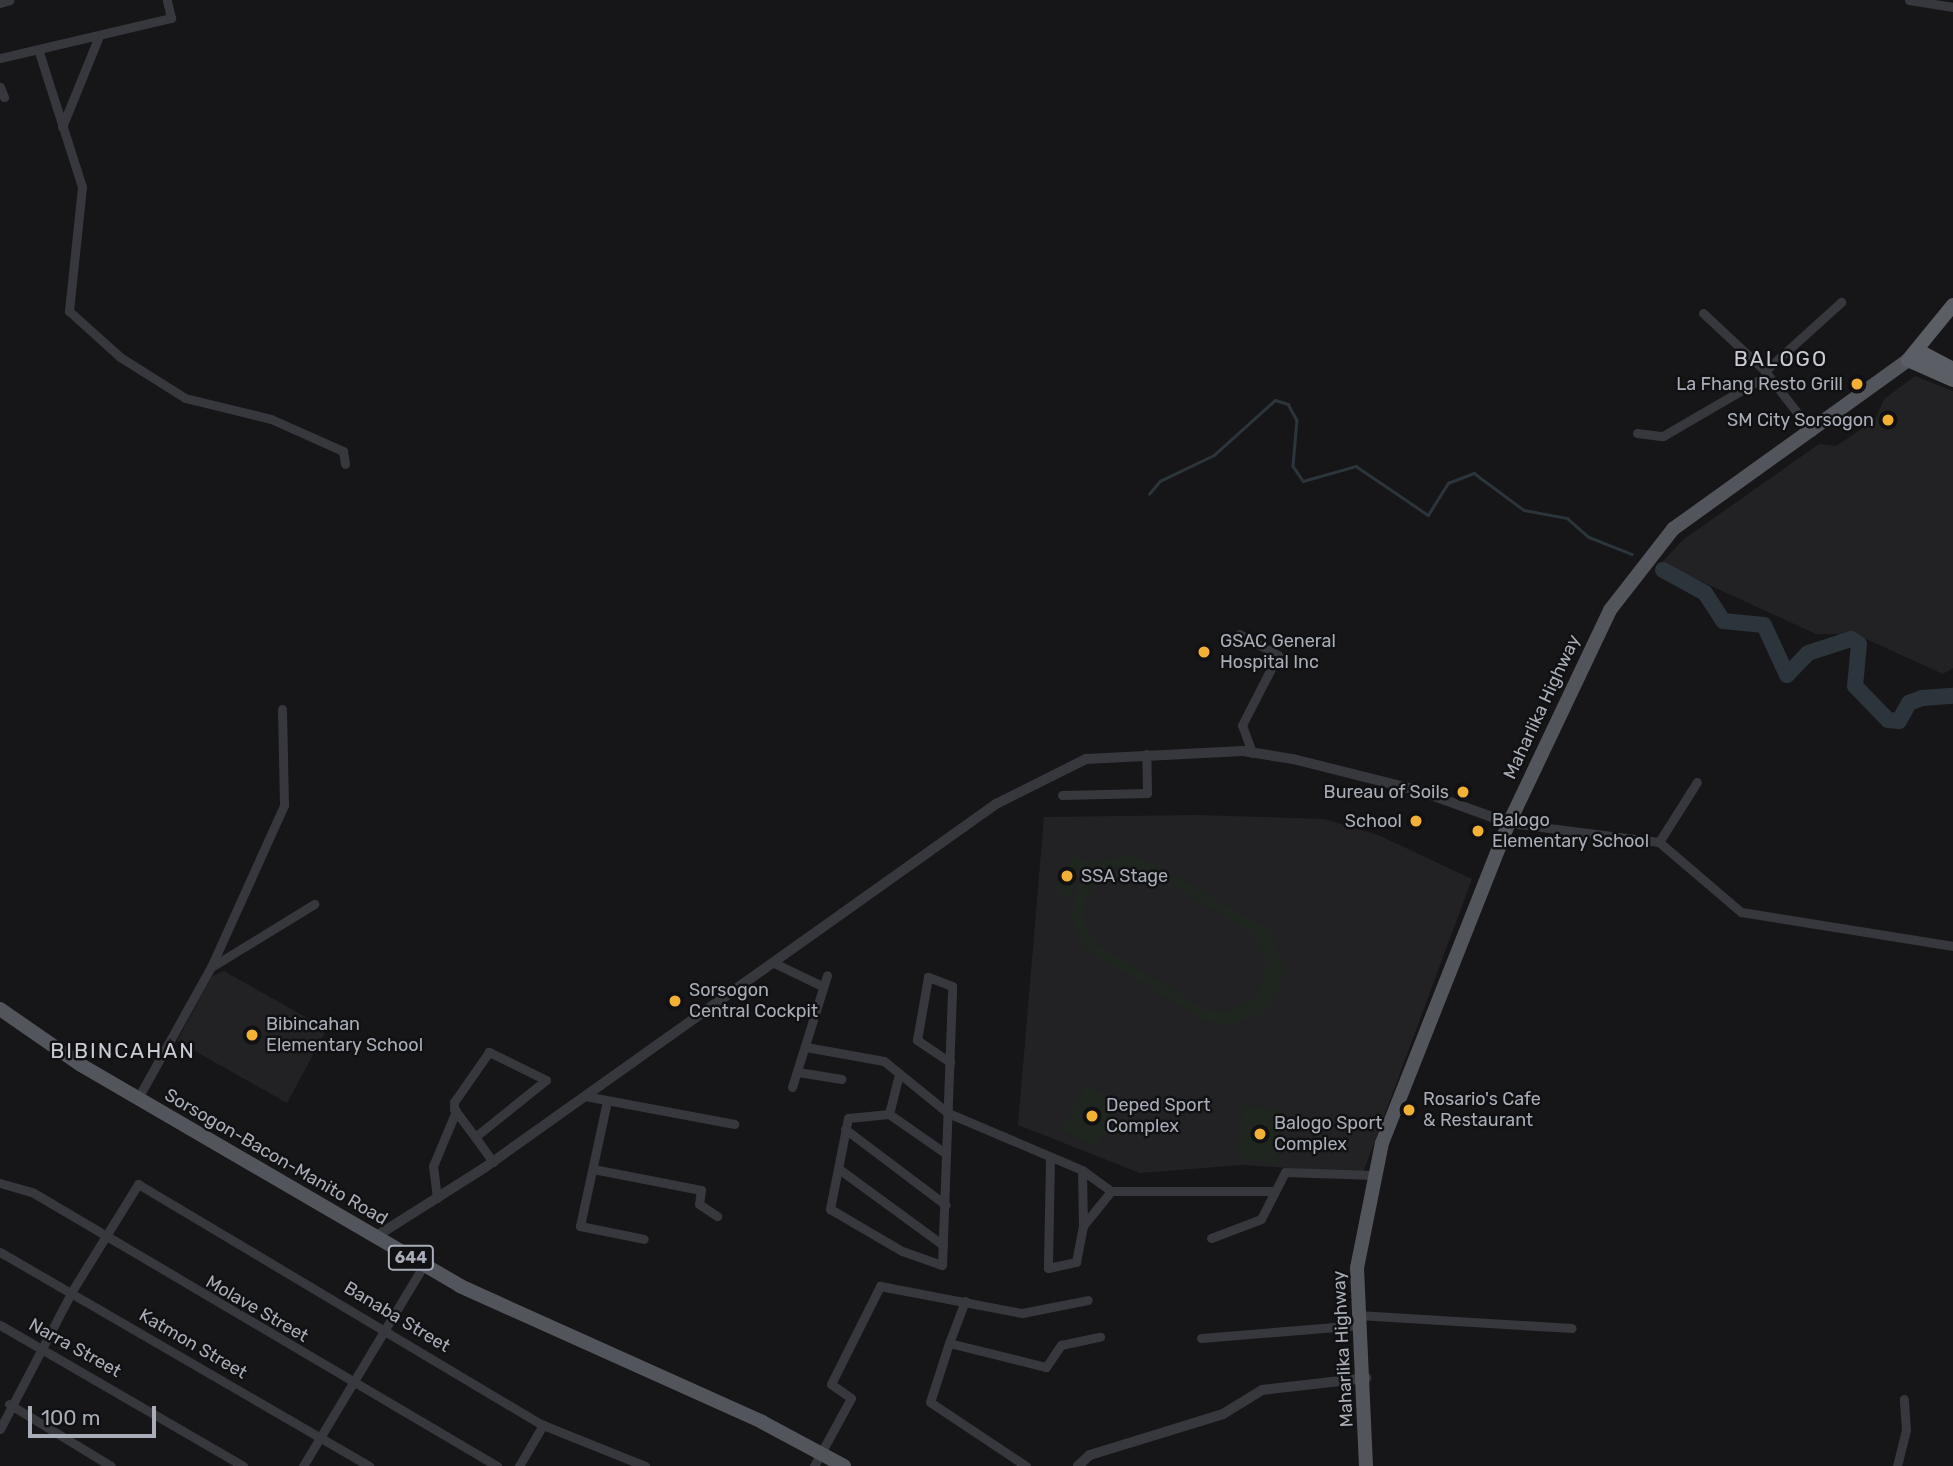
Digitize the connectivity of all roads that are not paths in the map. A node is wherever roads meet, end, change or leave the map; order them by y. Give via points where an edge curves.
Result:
1 (10, 0) edge
2 (167, 0) edge
3 (1910, 0) edge
4 (0, 3) edge
5 (1952, 6) edge
6 (99, 36) junction
7 (39, 52) junction
8 (0, 58) edge
9 (62, 127) junction
10 (1840, 302) dead end
11 (1953, 305) edge
12 (1703, 313) dead end
13 (1912, 355) junction
14 (1953, 369) edge
15 (1766, 373) junction
16 (1953, 380) edge
17 (1637, 432) dead end
18 (1812, 432) junction
19 (345, 464) dead end
20 (1239, 634) dead end
21 (282, 709) dead end
22 (1252, 753) junction
23 (1146, 754) junction
24 (1697, 782) dead end
25 (1062, 795) dead end
26 (1508, 823) junction
27 (1659, 842) junction
28 (314, 904) dead end
29 (1953, 946) edge
30 (774, 962) junction
31 (211, 967) junction
32 (827, 975) dead end
33 (821, 986) junction
34 (0, 1009) edge
35 (806, 1047) junction
36 (950, 1062) junction
37 (798, 1072) junction
38 (898, 1078) junction
39 (841, 1079) dead end
40 (792, 1087) dead end
41 (585, 1096) junction
42 (138, 1098) junction
43 (607, 1101) junction
44 (456, 1111) junction
45 (948, 1113) junction
46 (889, 1114) junction
47 (734, 1124) dead end
48 (845, 1129) junction
49 (475, 1138) junction
50 (946, 1153) junction
51 (1051, 1159) junction
52 (493, 1162) junction
53 (593, 1169) junction
54 (839, 1169) junction
55 (1082, 1170) junction
56 (1373, 1175) junction
57 (0, 1183) edge
58 (1111, 1191) junction
59 (1274, 1191) junction
60 (437, 1198) junction
61 (946, 1205) junction
62 (717, 1216) dead end
63 (1083, 1226) junction
64 (375, 1237) junction
65 (103, 1238) junction
66 (1211, 1238) dead end
67 (644, 1239) dead end
68 (943, 1245) junction
69 (0, 1252) edge
70 (423, 1266) junction
71 (72, 1292) junction
72 (1088, 1300) dead end
73 (965, 1301) junction
74 (1359, 1320) junction
75 (0, 1325) edge
76 (385, 1328) junction
77 (1573, 1328) dead end
78 (1100, 1337) dead end
79 (1201, 1338) dead end
80 (949, 1343) junction
81 (40, 1347) junction
82 (1366, 1378) junction
83 (353, 1383) junction
84 (1904, 1399) dead end
85 (9, 1404) junction
86 (542, 1425) junction
87 (0, 1429) edge
88 (320, 1437) junction
89 (819, 1460) edge
90 (111, 1466) edge
91 (243, 1466) edge
92 (303, 1466) edge
93 (369, 1466) edge
94 (497, 1466) edge
95 (519, 1466) edge
96 (645, 1466) edge
97 (844, 1466) edge
98 (1026, 1466) edge
99 (1078, 1466) edge
100 (1366, 1466) edge
101 (1896, 1466) edge

1 - 4 street
2 - 6 street via 171,18
3 - 5 street
6 - 7 street
6 - 9 street
7 - 8 street
7 - 9 street
9 - 19 street via 82,192 66,299 73,316 120,357 192,401 271,419 343,451
10 - 15 street
11 - 13 highway, Maharlika Highway
12 - 15 street
13 - 14 highway
13 - 16 highway
13 - 18 main road, Maharlika Highway
15 - 17 street via 1663,436
15 - 18 street
18 - 26 main road, Maharlika Highway via 1673,529 1631,576
20 - 22 street via 1278,655 1242,725
21 - 31 street via 284,806
22 - 23 street
22 - 26 street via 1420,791
23 - 25 street via 1147,793
23 - 30 street via 1086,759 996,804
24 - 27 street
26 - 27 street
26 - 56 main road, Maharlika Highway via 1413,1052
27 - 29 street via 1741,912
28 - 31 street
30 - 33 street
30 - 41 street
31 - 42 street
32 - 33 street
33 - 35 street
34 - 42 main road, Sorsogon-Bacon-Manito Road / 644
35 - 37 street
35 - 38 street via 884,1061
36 - 36 street via 952,986 928,977 917,1040
36 - 45 street
37 - 39 street
37 - 40 street
38 - 45 street
38 - 46 street
41 - 43 street
41 - 52 street
42 - 64 main road, Sorsogon-Bacon-Manito Road / 644
43 - 47 street
43 - 53 street
44 - 49 street
44 - 49 street via 454,1102 489,1052 546,1080
44 - 60 street via 433,1166
45 - 50 street
45 - 51 street
46 - 48 street via 848,1118
46 - 50 street
48 - 54 street
48 - 61 street
49 - 52 street
50 - 61 street
51 - 55 street
51 - 63 street via 1048,1268 1076,1262
52 - 60 street
53 - 62 street via 701,1190 699,1204
53 - 67 street via 581,1228
54 - 68 street
54 - 68 street via 830,1209 902,1251 942,1265
55 - 58 street
55 - 63 street
56 - 59 street via 1285,1172
56 - 74 main road, Maharlika Highway via 1358,1248
57 - 65 street, Molave Street via 32,1192
58 - 59 street
58 - 63 street
59 - 66 street via 1261,1219
60 - 64 street
61 - 68 street
64 - 70 main road, Sorsogon-Bacon-Manito Road / 644
65 - 71 street
65 - 76 street, Banaba Street via 138,1184
65 - 83 street, Molave Street
69 - 71 street, Katmon Street
70 - 76 street
70 - 89 main road, Sorsogon-Bacon-Manito Road / 644 via 507,1311 702,1394
71 - 81 street
71 - 88 street, Katmon Street
72 - 73 street via 1022,1313
73 - 80 street
73 - 89 street via 880,1286 831,1384 851,1398
74 - 77 street
74 - 79 street
74 - 82 main road, Maharlika Highway
75 - 81 street, Narra Street
76 - 83 street
76 - 86 street, Banaba Street
78 - 80 street via 1061,1345 1046,1367
80 - 98 street via 930,1402
81 - 85 street
81 - 91 street, Narra Street
82 - 99 street via 1262,1390 1223,1414 1090,1455
82 - 100 main road, Maharlika Highway
83 - 88 street
83 - 94 street, Molave Street
84 - 101 street via 1906,1430
85 - 87 street
85 - 90 street
86 - 95 street
86 - 96 street, Banaba Street
88 - 92 street
88 - 93 street, Katmon Street
89 - 97 main road, Sorsogon-Bacon-Manito Road / 644

